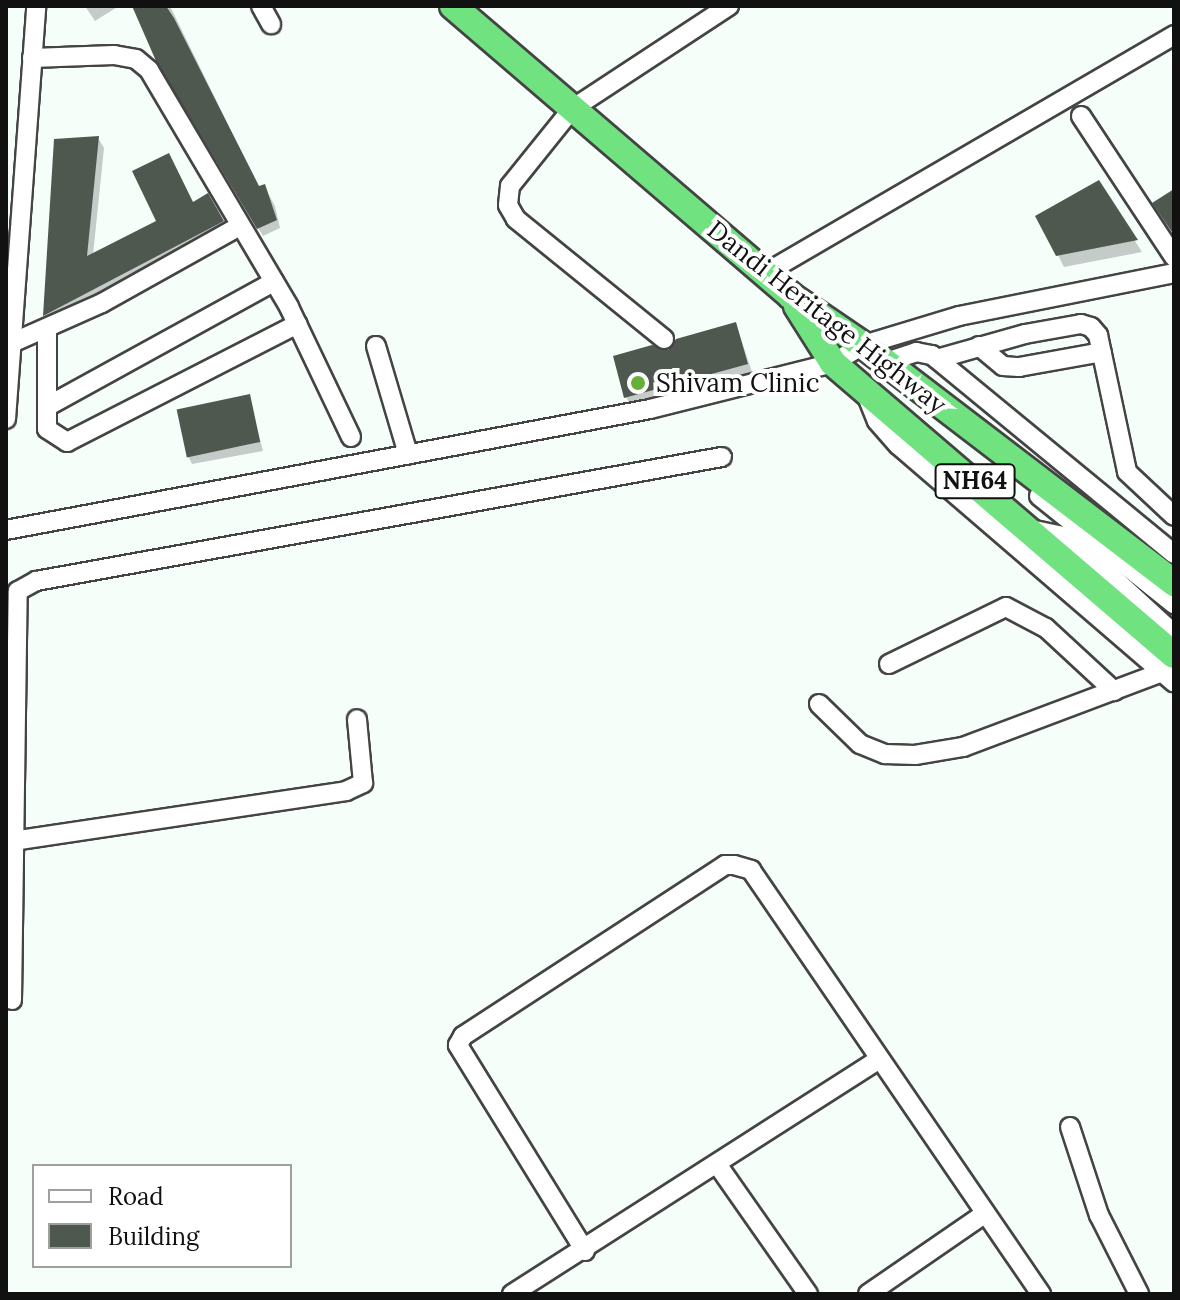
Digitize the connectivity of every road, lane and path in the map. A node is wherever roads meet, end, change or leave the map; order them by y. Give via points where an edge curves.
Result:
1 (36, 6) edge
2 (261, 6) edge
3 (453, 6) edge
4 (722, 8) edge
5 (271, 24) dead end
6 (1174, 35) edge
7 (32, 58) junction
8 (572, 109) junction
9 (1081, 116) dead end
10 (238, 227) junction
11 (1174, 257) edge
12 (10, 268) edge
13 (1174, 273) edge
14 (764, 274) junction
15 (274, 282) junction
16 (791, 296) junction
17 (298, 324) junction
18 (47, 329) junction
19 (664, 339) dead end
20 (14, 342) junction
21 (863, 345) junction
22 (376, 346) dead end
23 (979, 346) junction
24 (1102, 352) junction
25 (937, 359) junction
26 (886, 362) junction
27 (833, 363) junction
28 (864, 391) junction
29 (939, 403) junction
30 (48, 406) junction
31 (6, 419) edge
32 (351, 437) dead end
33 (408, 454) junction
34 (722, 457) dead end
35 (1174, 516) edge
36 (1030, 529) junction
37 (6, 530) edge
38 (1174, 554) edge
39 (1174, 583) edge
40 (1174, 604) edge
41 (1174, 634) edge
42 (889, 664) dead end
43 (1171, 669) edge
44 (1114, 691) junction
45 (819, 704) dead end
46 (357, 719) dead end
47 (9, 841) edge
48 (12, 1000) dead end
49 (879, 1059) junction
50 (1070, 1127) dead end
51 (717, 1164) junction
52 (983, 1215) junction
53 (585, 1251) junction
54 (512, 1294) edge
55 (808, 1294) edge
56 (868, 1294) edge
57 (1041, 1294) edge
58 (1139, 1294) edge

1 - 7 street
2 - 5 street
3 - 8 highway, Dandi Heritage Highway / NH64
4 - 8 street
6 - 14 street
7 - 10 street via 136,59 149,70
7 - 12 street
8 - 14 highway, Dandi Heritage Highway / NH64
8 - 19 street via 510,186 508,205 516,219
9 - 11 street
10 - 15 street
10 - 18 street
12 - 20 street
13 - 21 street via 1042,296
14 - 16 highway, Dandi Heritage Highway / NH64
15 - 17 street
15 - 30 street
16 - 21 highway, Dandi Heritage Highway / NH64
16 - 27 highway, NH64
17 - 30 street via 67,442 47,429
17 - 32 street
18 - 20 street
18 - 30 street
20 - 31 street
21 - 26 highway, Dandi Heritage Highway / NH64
21 - 27 street
22 - 33 street
23 - 24 street via 1003,366 1019,367
23 - 24 street via 1081,324 1098,335
23 - 25 street
24 - 35 street via 1127,472
25 - 26 street via 916,352
25 - 38 street
26 - 29 highway, Dandi Heritage Highway / NH64
27 - 28 highway, NH64
27 - 33 street via 650,409
28 - 36 highway, NH64
28 - 43 street via 877,421 898,445
29 - 39 highway, Dandi Heritage Highway / NH64
29 - 40 street via 957,430
33 - 37 street
34 - 47 street via 36,581 18,591 15,605
36 - 41 street via 1069,537
36 - 43 highway, NH64
42 - 44 street via 1006,607 1046,628
43 - 44 street
44 - 45 street via 963,747 915,755 885,754 860,744
46 - 47 street via 363,783 346,791
47 - 48 street
49 - 51 street
49 - 52 street
49 - 53 street via 751,870 734,865 725,865 476,1027 458,1045 461,1058
50 - 58 street via 1099,1215
51 - 53 street
51 - 55 street
52 - 56 street
52 - 57 street
53 - 54 street

